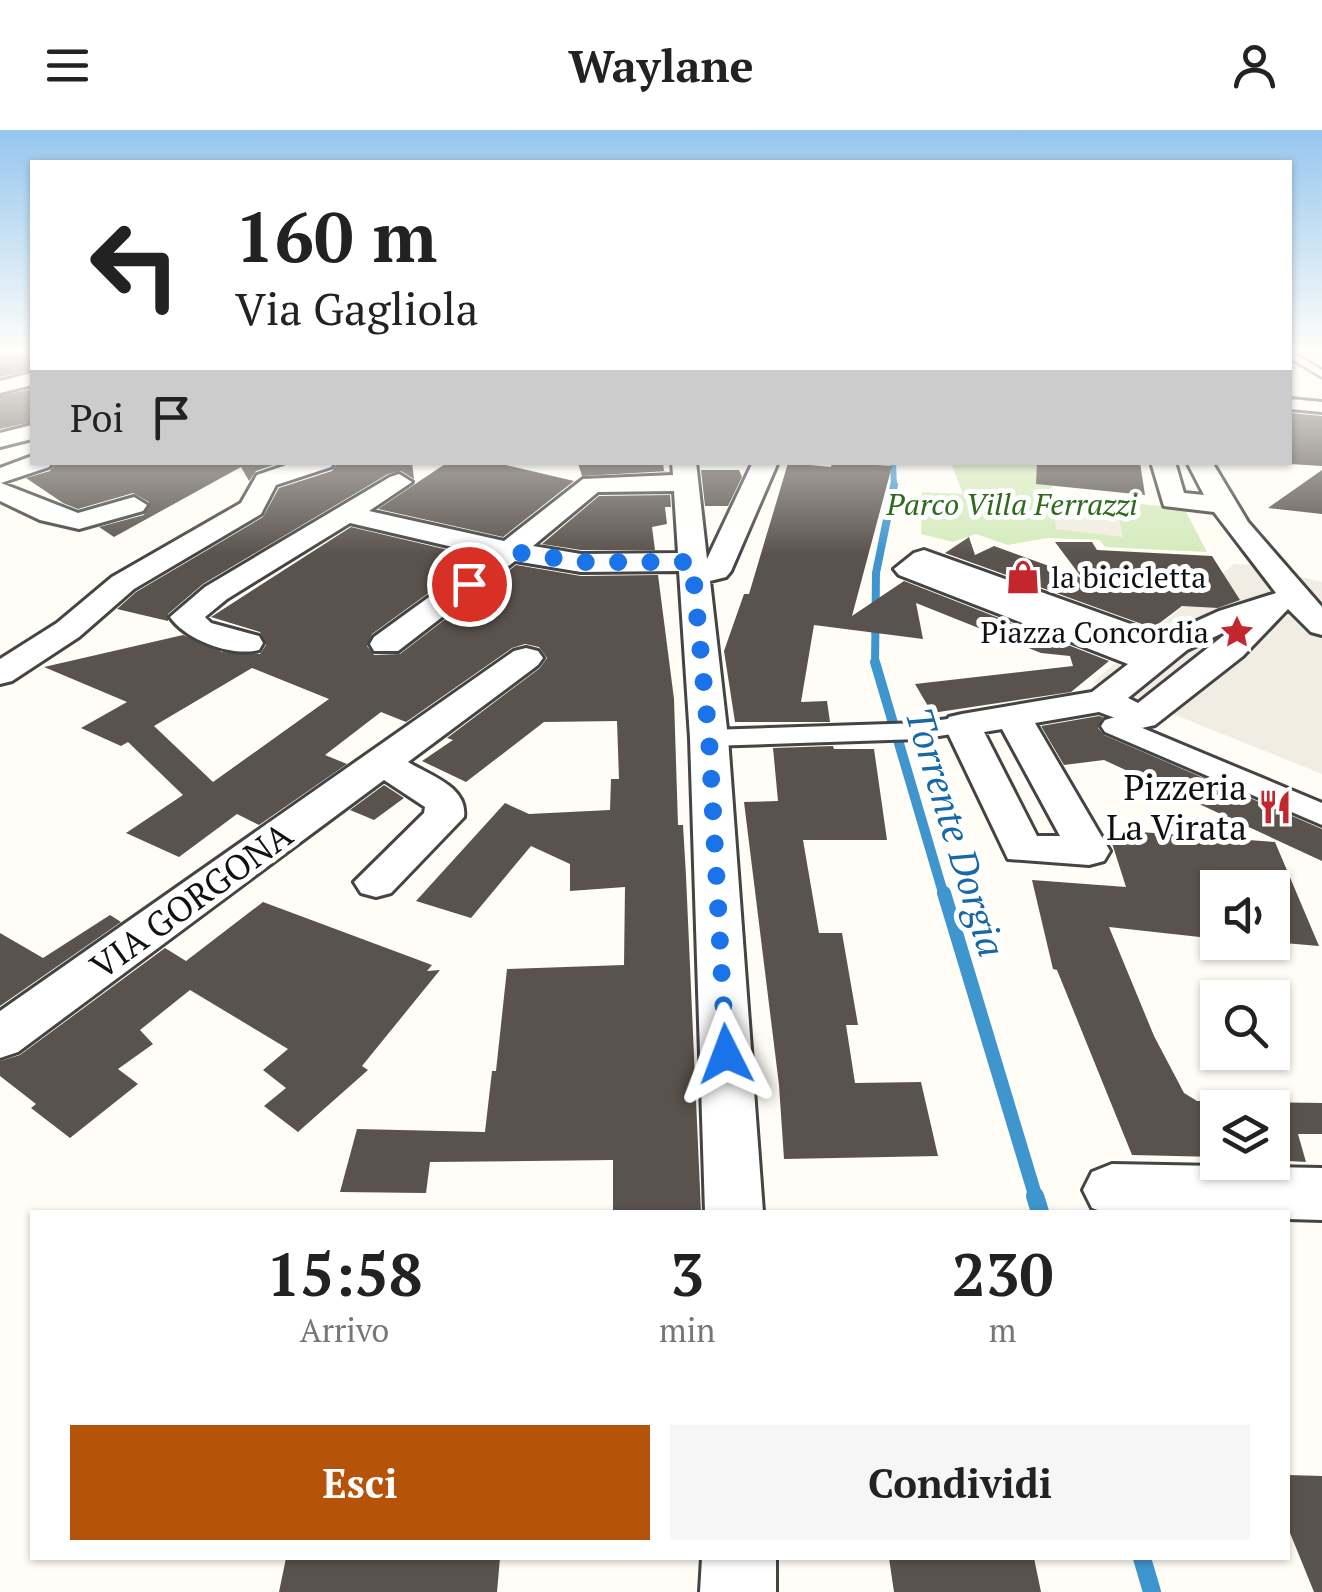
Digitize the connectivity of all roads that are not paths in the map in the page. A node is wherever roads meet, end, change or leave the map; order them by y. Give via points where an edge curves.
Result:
1 (30, 432) edge
2 (0, 440) edge
3 (31, 465) edge
4 (313, 465) edge
5 (765, 465) edge
6 (1163, 465) edge
7 (1201, 465) edge
8 (686, 473) edge
9 (0, 476) edge
10 (400, 482) dead end
11 (0, 491) edge
12 (134, 505) dead end
13 (1220, 505) junction
14 (346, 514) junction
15 (932, 549) dead end
16 (508, 551) junction
17 (693, 568) junction
18 (1292, 588) edge
19 (1322, 624) edge
20 (247, 643) dead end
21 (386, 644) dead end
22 (1159, 654) junction
23 (526, 658) dead end
24 (0, 674) edge
25 (1103, 701) junction
26 (1012, 717) junction
27 (1142, 718) junction
28 (962, 725) junction
29 (709, 738) junction
30 (382, 762) junction
31 (1322, 816) edge
32 (376, 882) dead end
33 (0, 1038) edge
34 (1112, 1190) dead end
35 (1322, 1194) edge
36 (734, 1210) edge
37 (739, 1560) edge
38 (738, 1592) edge

1 - 2 street
3 - 9 street
4 - 24 street via 266,480 252,508 122,583 68,630
5 - 17 street via 716,571
6 - 13 street via 1173,500
7 - 13 street
8 - 16 street via 592,484
8 - 17 street
10 - 14 street
11 - 12 street via 79,521
13 - 18 street
14 - 16 street
14 - 20 street via 186,617 200,630
15 - 22 street
16 - 17 street
16 - 21 street
17 - 29 street
18 - 19 street
18 - 22 street
18 - 27 street via 1231,649
22 - 25 street
23 - 30 street, VIA GORGONA
25 - 26 street
25 - 27 street
26 - 28 street
26 - 28 street via 1089,852 1023,849
27 - 31 street via 1115,726
28 - 29 street
29 - 36 street
30 - 32 street via 446,802 444,817
30 - 33 street, VIA GORGONA
34 - 35 street
37 - 38 street

